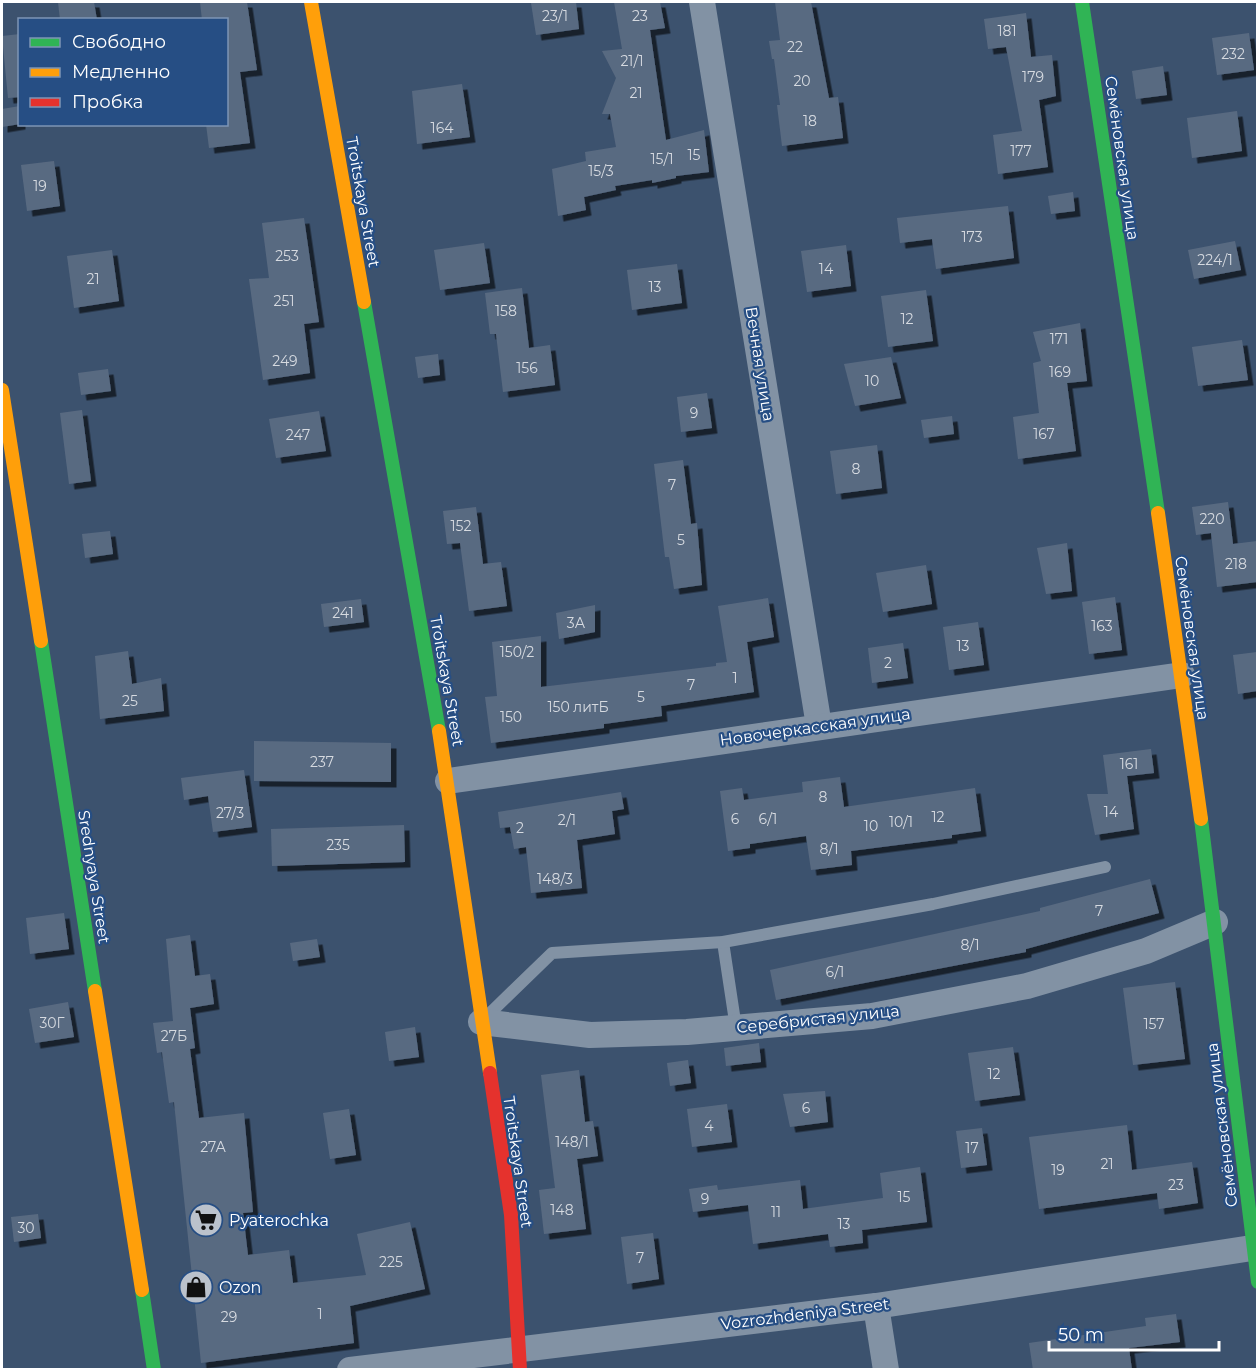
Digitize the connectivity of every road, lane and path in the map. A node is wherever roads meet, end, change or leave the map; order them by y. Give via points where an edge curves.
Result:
1 (311, 2) edge
2 (702, 2) edge
3 (1082, 2) edge
4 (2, 390) edge
5 (1182, 675) junction
6 (819, 726) junction
7 (448, 781) junction
8 (1105, 867) dead end
9 (1215, 922) junction
10 (723, 942) junction
11 (481, 1022) junction
12 (736, 1028) junction
13 (1255, 1247) edge
14 (1257, 1282) edge
15 (876, 1306) junction
16 (519, 1360) edge
17 (154, 1370) edge
18 (350, 1370) edge
19 (886, 1370) edge

1 - 7 street, Troitskaya Street
2 - 6 street, Вечная улица
3 - 5 street, Семёновская улица
4 - 17 street, Srednyaya Street
5 - 6 street, Новочеркасская улица
5 - 9 street, Семёновская улица
6 - 7 street, Новочеркасская улица
7 - 11 street, Troitskaya Street
8 - 10 lane via 933,904
9 - 12 street, Серебристая улица via 1146,951 1027,986 872,1017
9 - 13 street, Семёновская улица
10 - 11 lane via 552,953
10 - 12 lane
11 - 12 street, Серебристая улица via 590,1035
11 - 16 street, Troitskaya Street via 511,1215
13 - 14 street, Семёновская улица
13 - 15 street, Vozrozhdeniya Street
15 - 16 street, Vozrozhdeniya Street
15 - 19 street
16 - 18 street, Vozrozhdeniya Street

